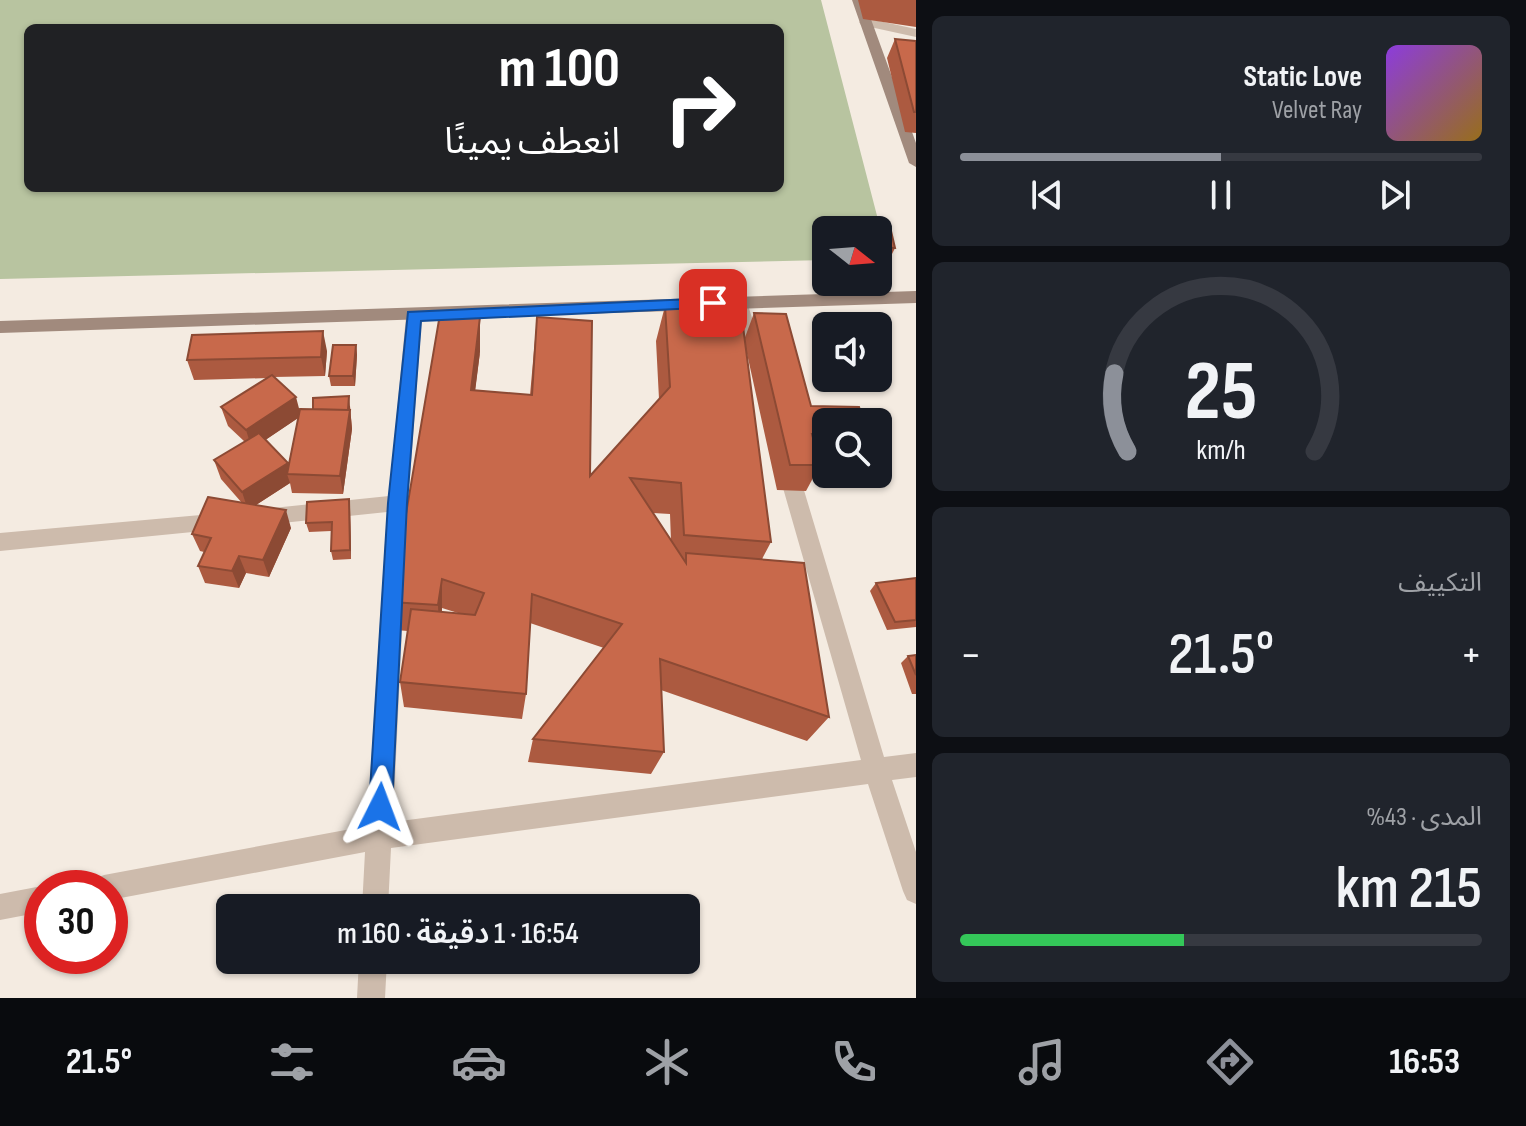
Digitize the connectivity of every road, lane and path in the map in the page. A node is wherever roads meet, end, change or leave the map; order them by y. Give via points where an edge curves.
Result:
1 (858, 0) edge
2 (865, 22) junction
3 (916, 33) edge
4 (916, 163) edge
5 (916, 297) edge
6 (739, 302) junction
7 (414, 316) junction
8 (0, 327) edge
9 (761, 378) edge
10 (779, 439) edge
11 (398, 503) junction
12 (0, 542) edge
13 (916, 765) edge
14 (877, 773) junction
15 (378, 837) junction
16 (128, 884) edge
17 (916, 891) edge
18 (376, 894) edge
19 (24, 902) edge
20 (0, 907) edge
21 (372, 974) edge
22 (371, 998) edge

1 - 2 street
2 - 3 street
2 - 4 street
5 - 6 street
6 - 7 street
6 - 9 street
7 - 8 street
7 - 11 street
10 - 14 street
11 - 12 street
11 - 15 street
13 - 14 street
14 - 15 street
14 - 17 street
15 - 16 street
15 - 18 street
19 - 20 street
21 - 22 street

